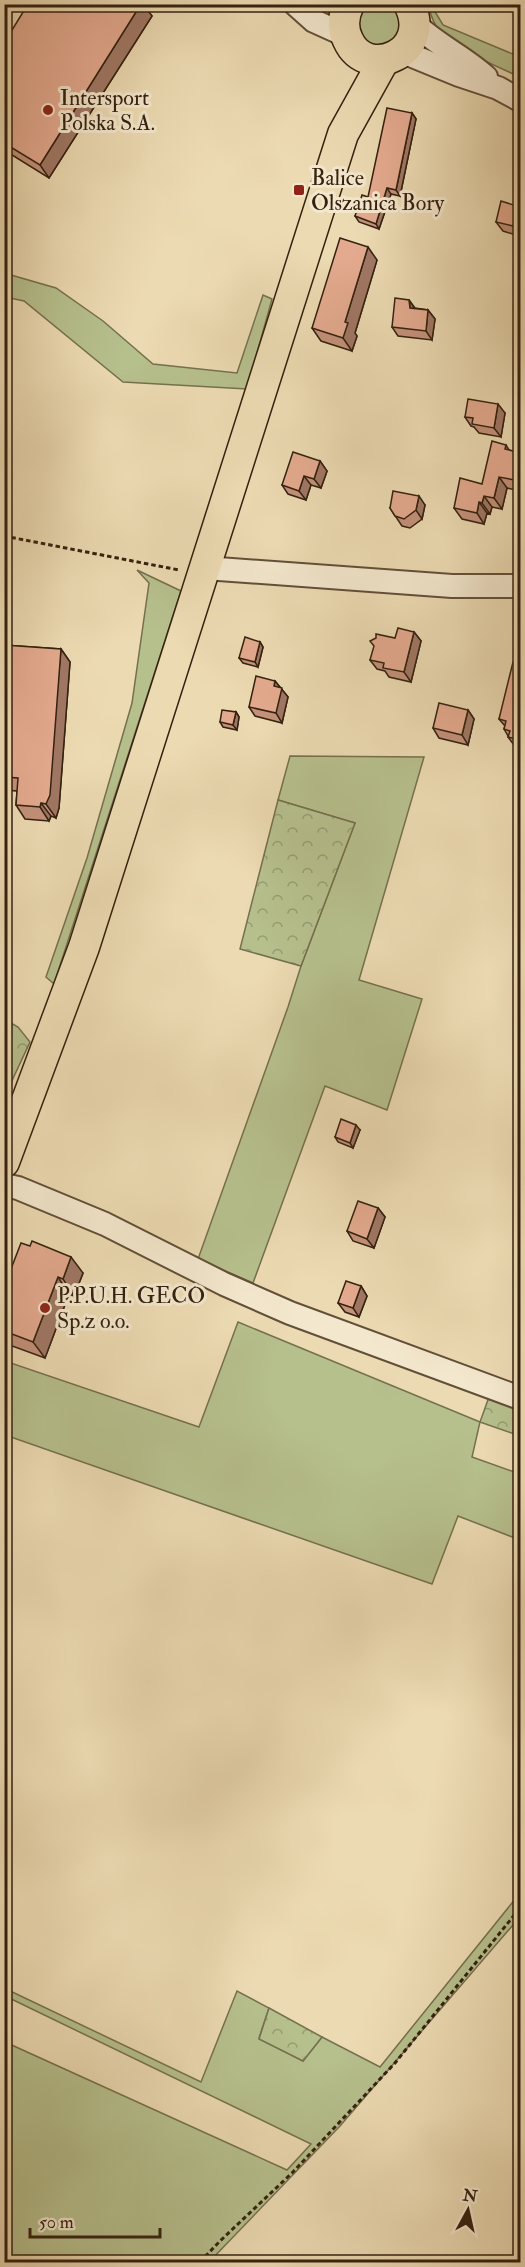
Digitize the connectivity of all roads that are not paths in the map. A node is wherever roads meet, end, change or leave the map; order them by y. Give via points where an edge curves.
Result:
1 (295, 4) edge
2 (412, 14) edge
3 (361, 31) edge
4 (498, 88) junction
5 (520, 100) edge
6 (205, 568) junction
7 (520, 586) edge
8 (4, 1162) edge
9 (4, 1185) edge
10 (520, 1398) edge

1 - 3 street via 314,21
2 - 3 main road via 411,41
2 - 4 street via 428,37 474,66
3 - 4 street
3 - 6 main road via 343,134
4 - 5 street
6 - 7 street via 452,586
6 - 8 main road via 84,947
9 - 10 street via 105,1224 290,1313

